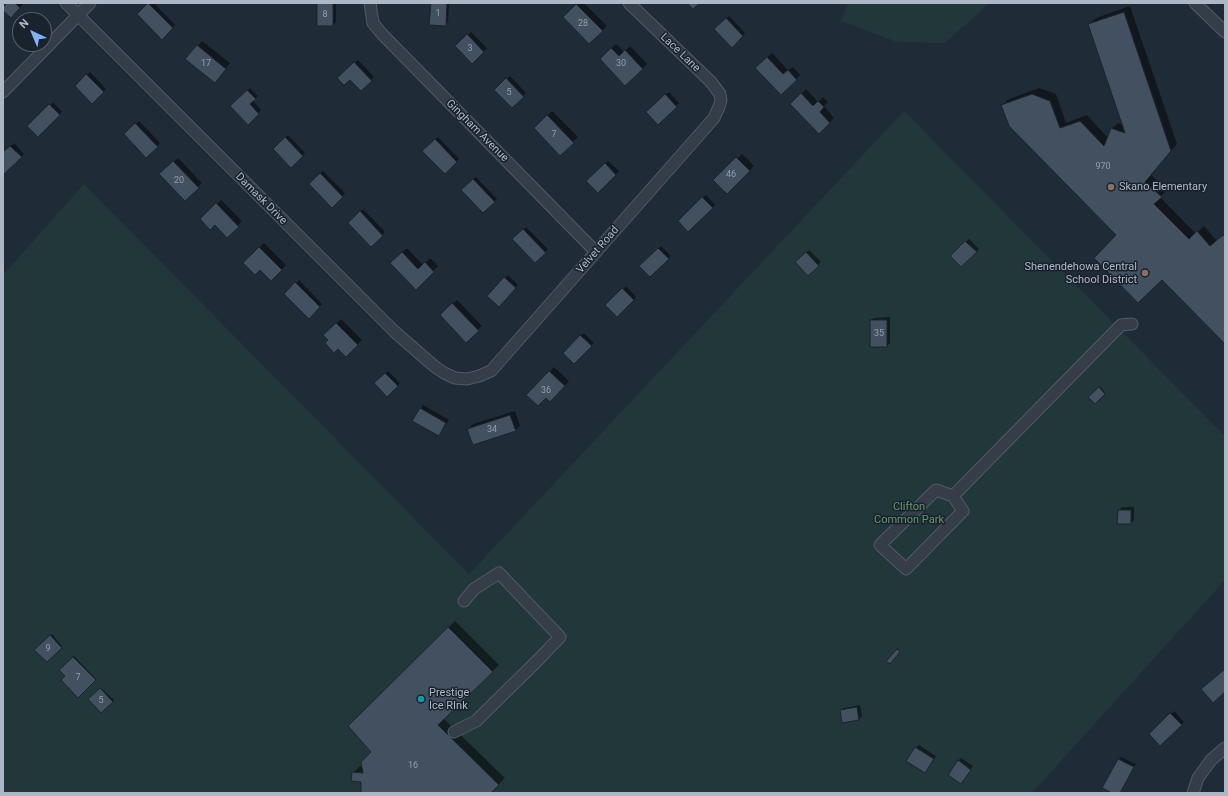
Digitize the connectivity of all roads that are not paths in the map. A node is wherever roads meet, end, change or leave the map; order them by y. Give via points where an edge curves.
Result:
1 (66, 3) edge
2 (90, 3) edge
3 (370, 3) edge
4 (629, 3) edge
5 (1195, 3) edge
6 (77, 16) junction
7 (1225, 32) edge
8 (3, 92) edge
9 (719, 107) joint
10 (596, 252) junction
11 (1132, 324) dead end
12 (466, 379) joint
13 (953, 496) junction
14 (464, 601) dead end
15 (454, 732) dead end
16 (1225, 748) edge
17 (1192, 793) edge

1 - 6 street, Damask Drive
2 - 6 street
3 - 10 street, Gingham Avenue via 373,23 382,34
4 - 9 street, Lace Lane via 711,82 720,94
5 - 7 street
6 - 8 street
6 - 12 street, Damask Drive via 396,332 439,370 455,378
9 - 10 street, Velvet Road via 714,118
10 - 12 street, Velvet Road via 491,370
11 - 13 street via 1121,325
13 - 13 street via 963,511 906,569 880,545 936,490
14 - 15 street via 474,589 499,573 560,637 476,721
16 - 17 street via 1210,760

